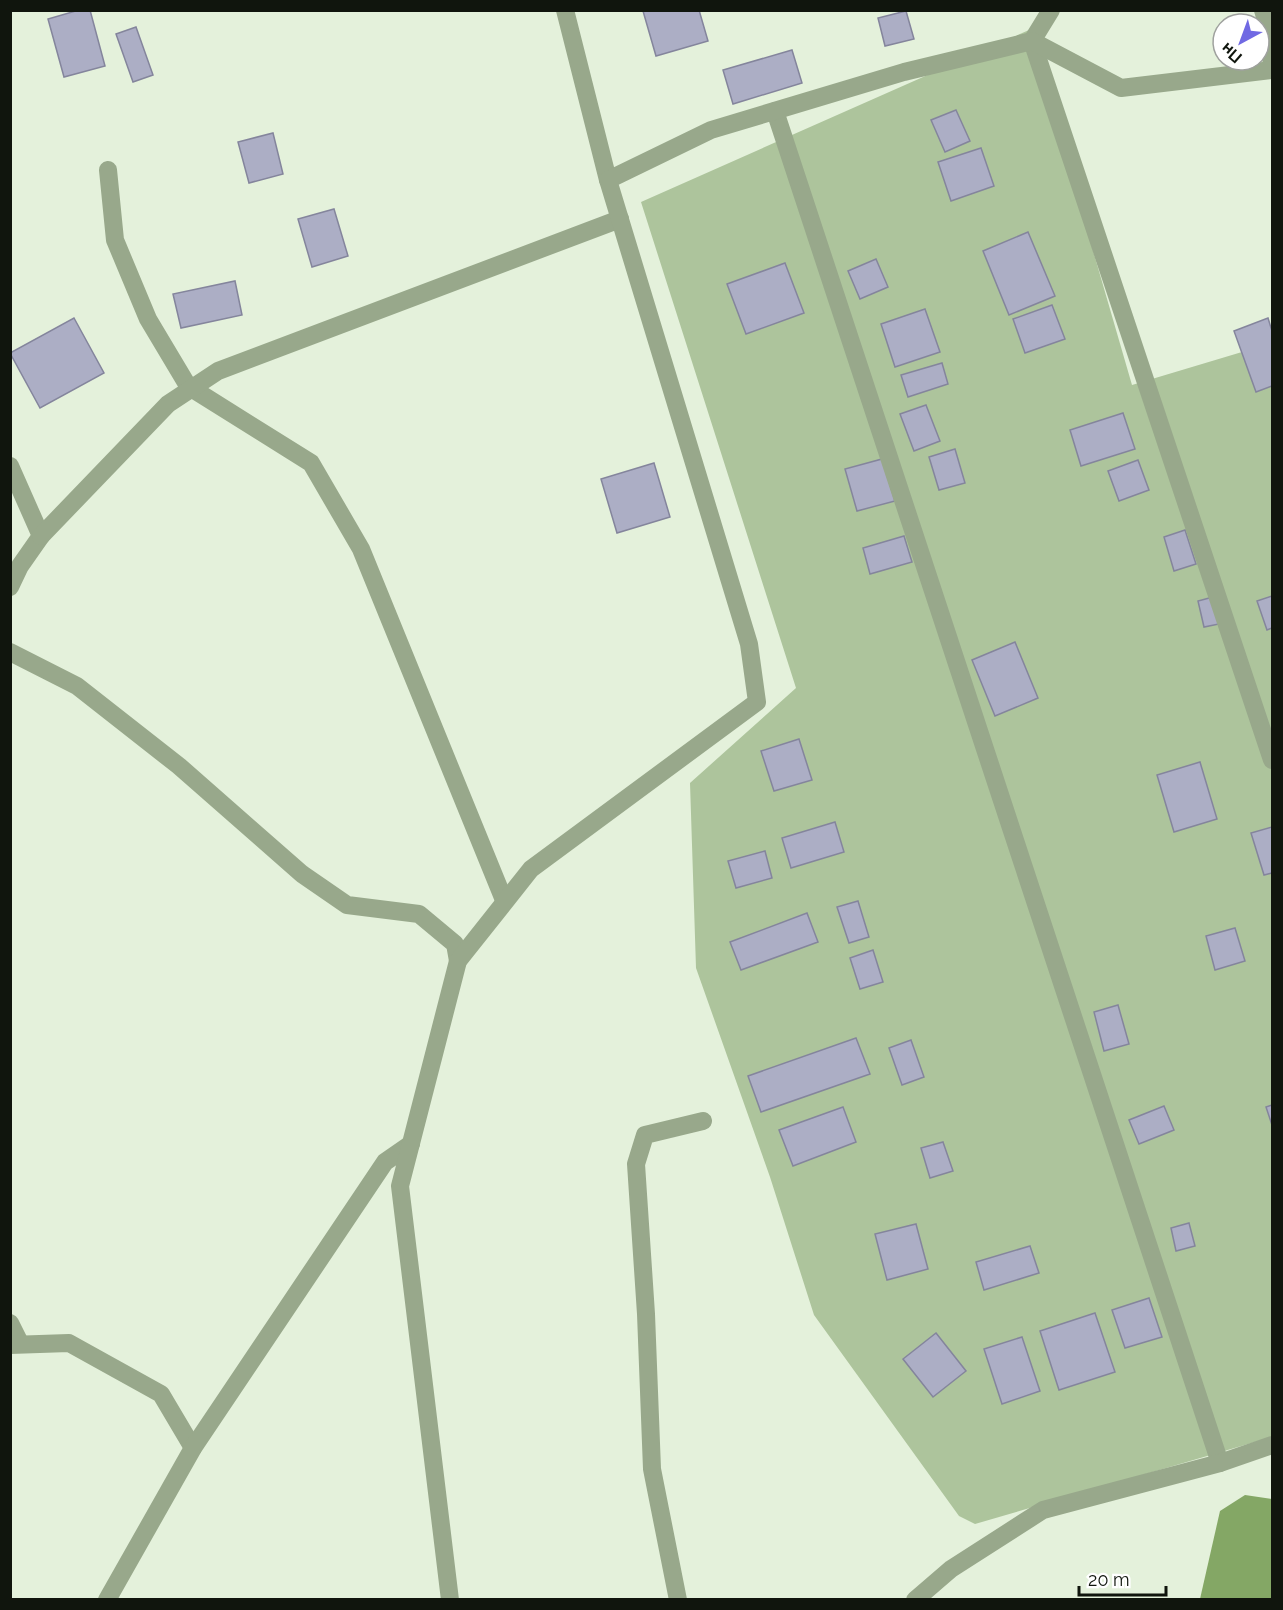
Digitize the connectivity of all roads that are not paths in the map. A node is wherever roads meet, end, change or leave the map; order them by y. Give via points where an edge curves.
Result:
1 (565, 10) edge
2 (1051, 10) edge
3 (1263, 10) edge
4 (1032, 41) junction
5 (1272, 69) edge
6 (774, 111) junction
7 (108, 170) dead end
8 (608, 180) junction
9 (620, 219) junction
10 (192, 388) junction
11 (10, 466) edge
12 (41, 536) junction
13 (10, 587) edge
14 (10, 652) edge
15 (1272, 760) edge
16 (504, 900) junction
17 (458, 961) junction
18 (703, 1121) dead end
19 (411, 1144) junction
20 (10, 1323) edge
21 (15, 1344) edge
22 (1272, 1445) edge
23 (193, 1448) junction
24 (1220, 1463) junction
25 (107, 1599) edge
26 (450, 1599) edge
27 (678, 1599) edge
28 (915, 1599) edge

1 - 8 street
2 - 4 street
3 - 5 street via 1270,35
4 - 5 street via 1121,88
4 - 6 street via 904,72
4 - 15 street
6 - 8 street via 711,130
6 - 24 street
7 - 10 street via 115,240 148,319
8 - 9 street
9 - 10 street via 218,371
9 - 16 street via 750,644 757,702 531,869
10 - 12 street via 168,404
10 - 16 street via 311,463 361,549
11 - 12 street
12 - 13 street
14 - 17 street via 77,686 179,766 302,874 347,905 419,914 454,944
16 - 17 street
17 - 19 street
18 - 27 street via 645,1135 636,1164 652,1469
19 - 23 street via 385,1162
19 - 26 street via 400,1186
20 - 21 street
21 - 23 street via 69,1343 161,1394
22 - 24 street
23 - 25 street
24 - 28 street via 1042,1510 951,1569

